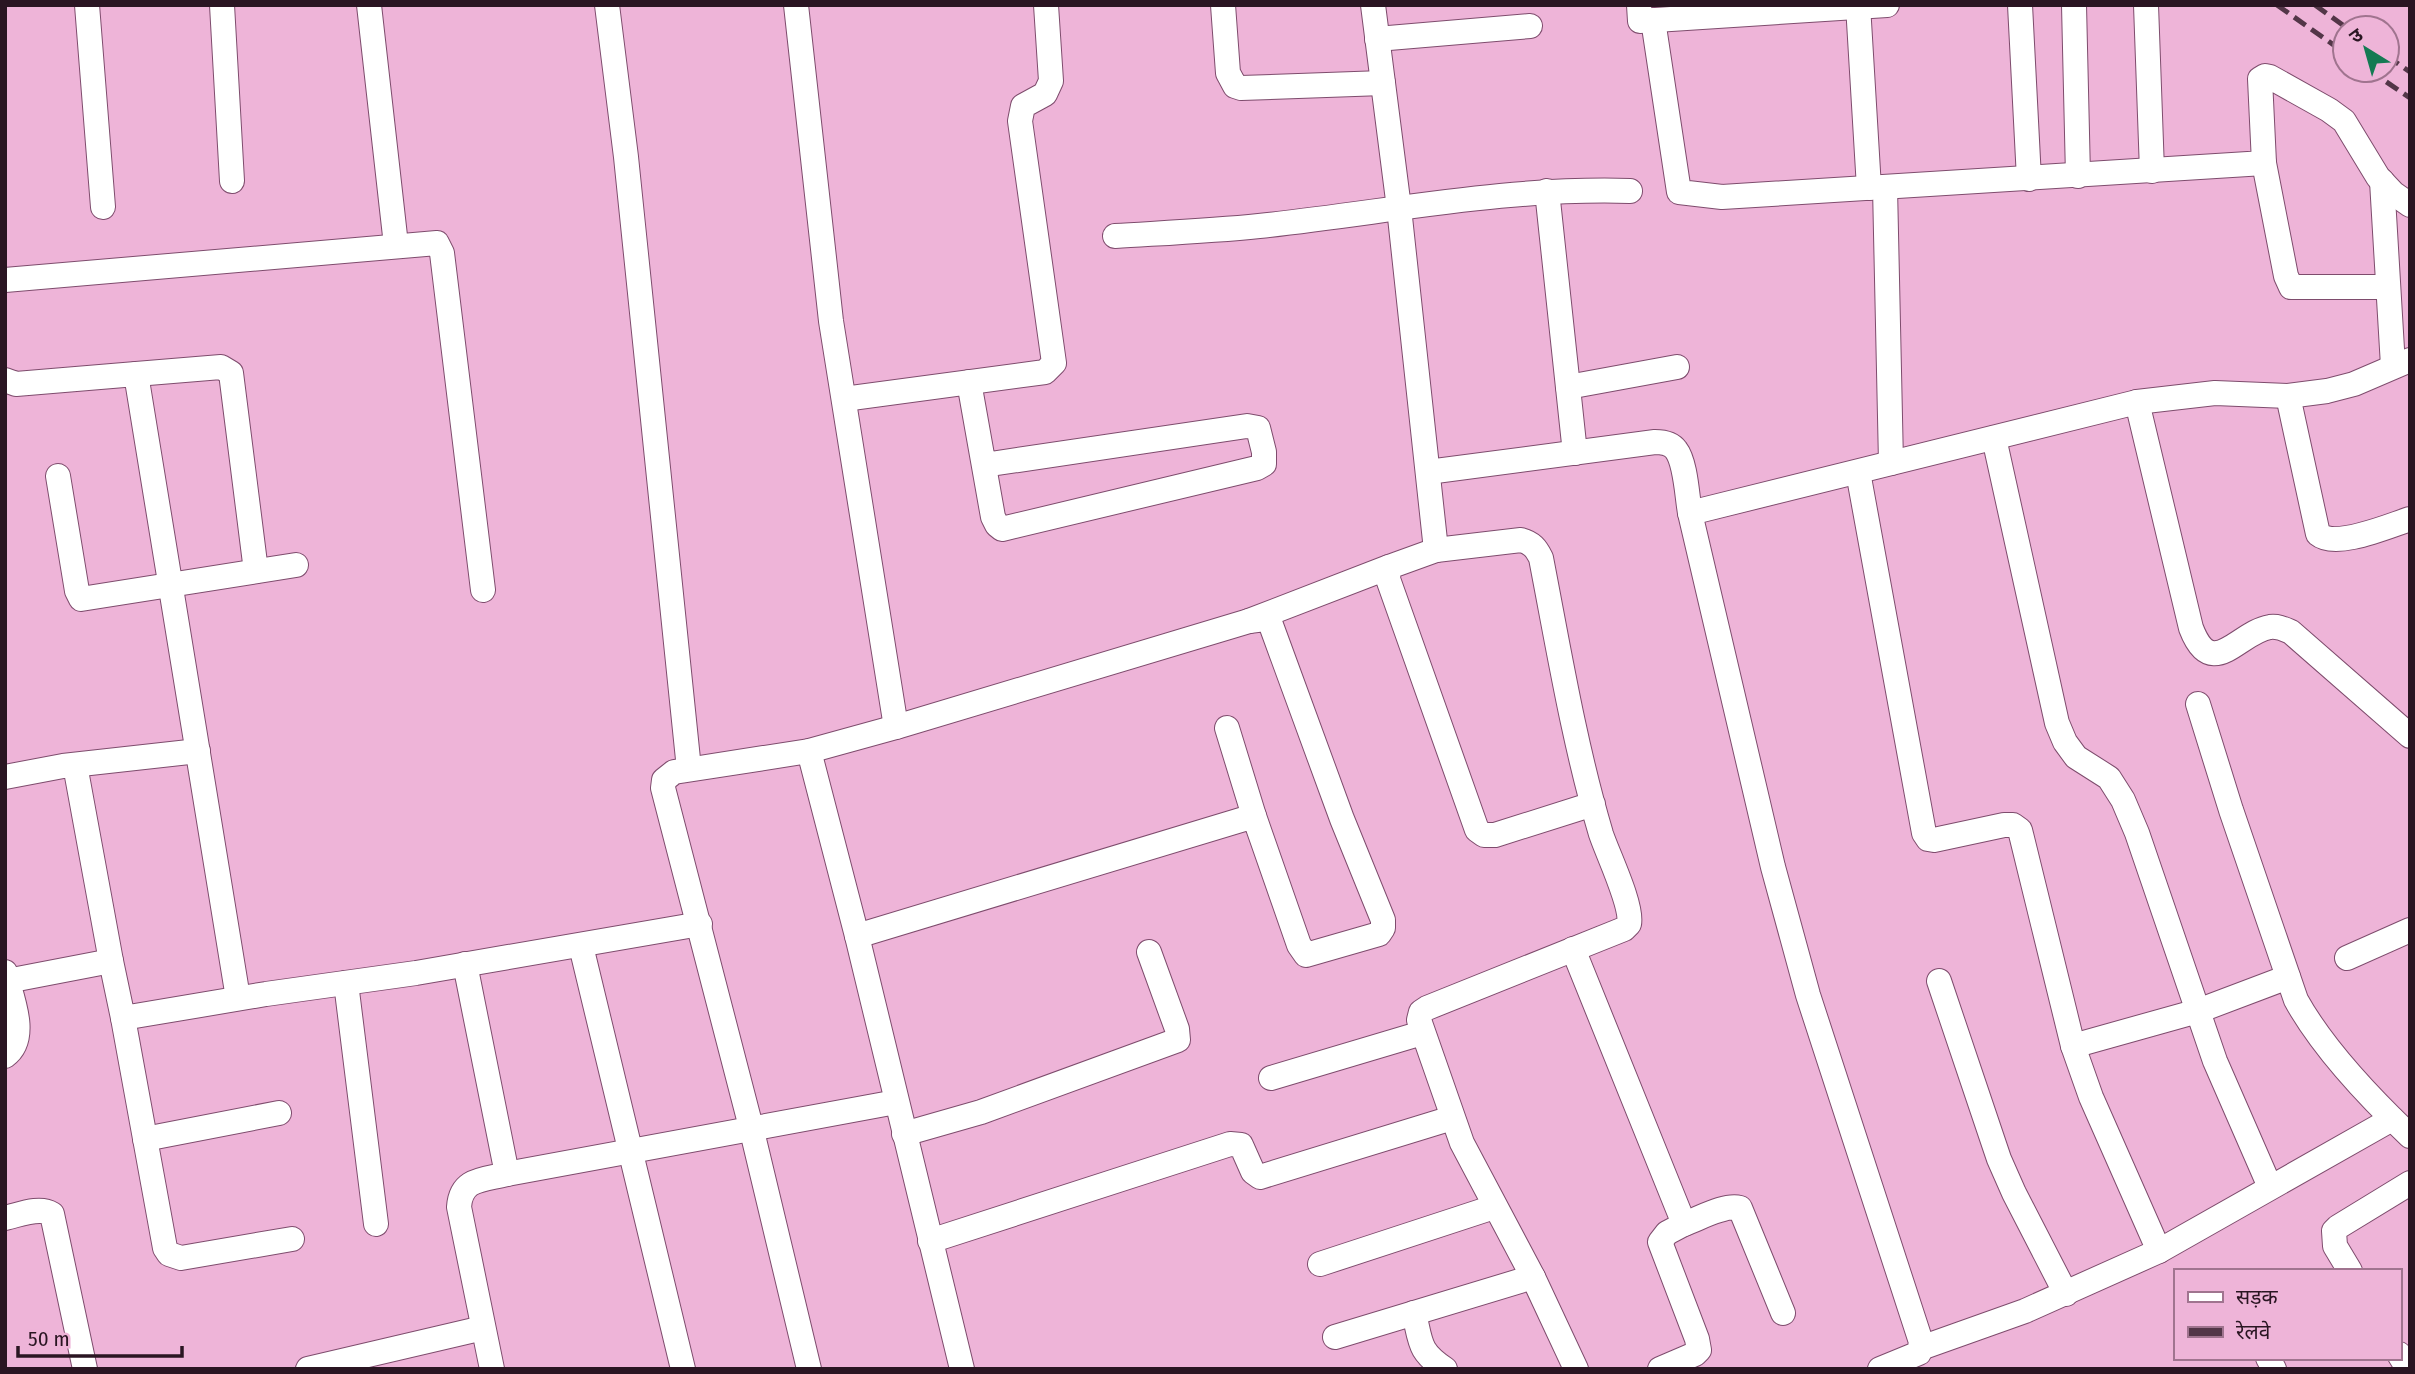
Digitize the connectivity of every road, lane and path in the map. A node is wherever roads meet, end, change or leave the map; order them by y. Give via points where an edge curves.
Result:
1 (87, 5) edge
2 (222, 5) edge
3 (369, 5) edge
4 (607, 5) edge
5 (796, 5) edge
6 (1046, 5) edge
7 (1223, 5) edge
8 (1373, 5) edge
9 (1887, 5) edge
10 (2020, 5) edge
11 (2074, 5) edge
12 (2146, 5) edge
13 (1858, 7) edge
14 (1646, 12) edge
15 (1530, 26) dead end
16 (1377, 39) junction
17 (1383, 83) junction
18 (2264, 163) junction
19 (2152, 171) junction
20 (2078, 176) junction
21 (2029, 179) junction
22 (232, 181) dead end
23 (2382, 181) junction
24 (1877, 188) junction
25 (1547, 191) junction
26 (1630, 191) dead end
27 (2410, 205) edge
28 (103, 207) dead end
29 (1399, 208) junction
30 (1115, 236) dead end
31 (396, 246) junction
32 (5, 280) edge
33 (2388, 287) junction
34 (2402, 363) edge
35 (1677, 367) dead end
36 (136, 374) junction
37 (5, 380) edge
38 (969, 382) junction
39 (1568, 387) junction
40 (2288, 396) junction
41 (844, 399) junction
42 (2137, 402) junction
43 (1994, 438) junction
44 (1576, 453) junction
45 (1891, 463) junction
46 (984, 466) junction
47 (1428, 472) junction
48 (1858, 472) junction
49 (58, 476) dead end
50 (1690, 513) junction
51 (2410, 519) edge
52 (1436, 550) junction
53 (296, 565) dead end
54 (1389, 567) junction
55 (256, 571) junction
56 (172, 586) junction
57 (483, 590) dead end
58 (1249, 621) junction
59 (2198, 704) dead end
60 (897, 727) junction
61 (1227, 728) dead end
62 (2410, 736) edge
63 (198, 751) junction
64 (809, 751) junction
65 (75, 765) junction
66 (689, 769) junction
67 (5, 777) edge
68 (1592, 804) junction
69 (1254, 816) junction
70 (699, 924) junction
71 (2410, 930) edge
72 (857, 936) junction
73 (581, 946) junction
74 (1573, 949) junction
75 (1149, 952) dead end
76 (2347, 958) dead end
77 (111, 961) junction
78 (465, 964) junction
79 (6, 976) edge
80 (2288, 977) junction
81 (1939, 981) dead end
82 (346, 983) junction
83 (238, 998) junction
84 (2198, 1011) junction
85 (123, 1018) junction
86 (1422, 1033) junction
87 (2073, 1046) junction
88 (5, 1056) edge
89 (1271, 1078) dead end
90 (896, 1102) junction
91 (279, 1113) dead end
92 (1452, 1118) junction
93 (751, 1127) junction
94 (2401, 1127) edge
95 (904, 1134) junction
96 (145, 1139) junction
97 (629, 1150) junction
98 (507, 1174) junction
99 (2410, 1183) edge
100 (2270, 1187) junction
101 (1494, 1207) junction
102 (5, 1219) edge
103 (376, 1224) dead end
104 (1684, 1224) junction
105 (292, 1239) dead end
106 (930, 1241) junction
107 (2159, 1251) junction
108 (1320, 1264) dead end
109 (2349, 1269) edge
110 (1533, 1277) junction
111 (2066, 1294) junction
112 (1414, 1313) junction
113 (1783, 1313) dead end
114 (483, 1328) junction
115 (1335, 1337) dead end
116 (1921, 1348) junction
117 (85, 1369) edge
118 (308, 1369) edge
119 (492, 1369) edge
120 (683, 1369) edge
121 (809, 1369) edge
122 (962, 1369) edge
123 (1445, 1369) edge
124 (1576, 1369) edge
125 (1660, 1369) edge
126 (1881, 1369) edge

1 - 28 street
2 - 22 street
3 - 31 street
4 - 66 street
5 - 41 street via 823,262
6 - 38 street via 1051,81 1045,94 1023,106 1020,121 1054,363 1045,372
7 - 17 street via 1228,73 1235,86
8 - 16 street
9 - 13 street
10 - 21 street
11 - 20 street
12 - 19 street
13 - 14 street
13 - 24 street
14 - 24 street via 1679,192 1722,197
15 - 16 street
16 - 17 street
17 - 29 street
18 - 19 street
18 - 23 street via 2260,79 2265,76 2344,121
18 - 33 street via 2291,286
19 - 20 street
20 - 21 street
21 - 24 street
23 - 27 street
23 - 33 street
24 - 45 street
25 - 26 street
25 - 29 street
25 - 39 street
29 - 30 street via 1258,226
29 - 47 street
31 - 32 street
31 - 57 street via 432,242 442,253
33 - 34 street
34 - 40 street via 2354,384
35 - 39 street
36 - 37 street via 16,384
36 - 55 street via 221,367 231,373
36 - 56 street
38 - 41 street
38 - 46 street
39 - 44 street
40 - 42 street via 2215,394
40 - 51 street via 2318,534 2337,541
41 - 60 street
42 - 43 street
42 - 62 street via 2191,628 2203,650 2223,653 2257,631 2278,626 2291,632
43 - 45 street
43 - 84 street via 2057,723 2076,757 2109,778 2123,800
44 - 47 street
44 - 50 street via 1665,442 1676,449 1682,463
45 - 48 street
46 - 46 street via 993,517 1002,529 1257,468 1265,458 1258,428 1247,426
47 - 52 street
48 - 50 street
48 - 87 street via 1924,833 1934,840 2004,825 2020,830
49 - 56 street via 78,596 87,599
50 - 116 street via 1773,867
52 - 54 street
52 - 68 street via 1521,540 1537,549
53 - 55 street
54 - 58 street
54 - 68 street via 1388,579 1477,830 1495,835
55 - 56 street
56 - 63 street
58 - 60 street
58 - 69 street via 1265,619 1270,625 1382,920 1378,934 1306,955
59 - 80 street
60 - 64 street
61 - 69 street
63 - 65 street
63 - 83 street
64 - 66 street
64 - 72 street
65 - 67 street
65 - 77 street
66 - 70 street via 668,775 663,788
68 - 74 street via 1630,918 1624,929
69 - 72 street
70 - 73 street
70 - 93 street
71 - 76 street
72 - 90 street
73 - 78 street
73 - 97 street
74 - 86 street via 1427,1008 1419,1020
74 - 104 street
75 - 95 street via 1178,1040 981,1112
77 - 79 street
77 - 85 street
78 - 82 street
78 - 98 street
79 - 88 street via 18,1032
80 - 84 street
80 - 94 street via 2307,1020
81 - 111 street via 1999,1159
82 - 83 street
82 - 103 street
83 - 85 street
84 - 87 street
84 - 100 street via 2235,1111
85 - 96 street
86 - 89 street
86 - 92 street
87 - 107 street
90 - 93 street
90 - 95 street
91 - 96 street
92 - 101 street
92 - 106 street via 1260,1177 1241,1145 1230,1144
93 - 97 street
93 - 121 street
94 - 100 street
95 - 106 street
96 - 105 street via 165,1248 173,1257
97 - 98 street
97 - 120 street
98 - 114 street via 473,1182 460,1195
99 - 109 street via 2334,1231 2335,1246
100 - 107 street
101 - 108 street
101 - 110 street
102 - 117 street via 39,1211 52,1214
104 - 113 street via 1740,1208
104 - 125 street via 1660,1242 1699,1350
106 - 122 street
107 - 111 street
110 - 112 street
110 - 124 street
111 - 116 street
112 - 115 street
112 - 123 street via 1424,1352
114 - 118 street
114 - 119 street
116 - 126 street via 1914,1356

